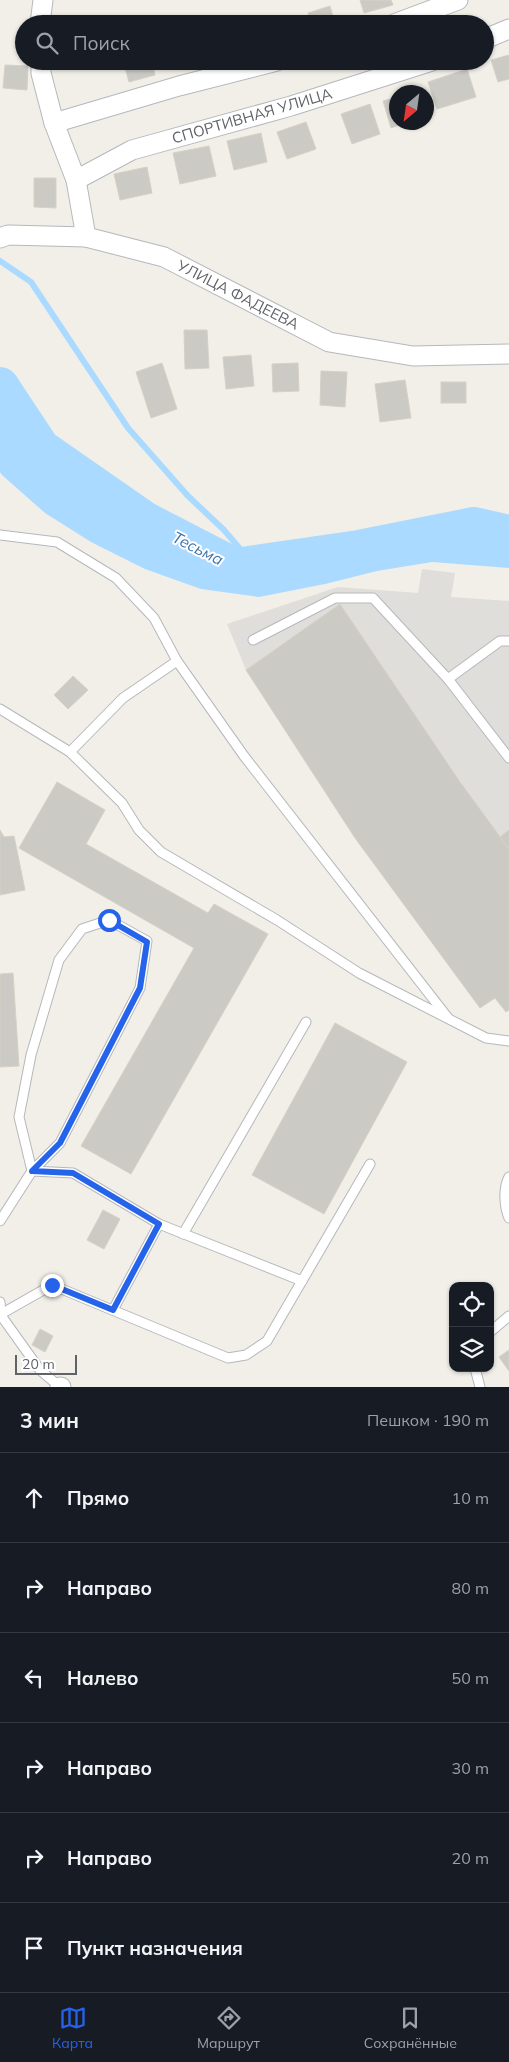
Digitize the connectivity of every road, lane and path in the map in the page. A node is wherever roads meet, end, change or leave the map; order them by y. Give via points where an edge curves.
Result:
1 (43, 0) edge
2 (458, 0) edge
3 (41, 15) edge
4 (418, 15) edge
5 (509, 29) edge
6 (494, 35) edge
7 (42, 70) edge
8 (242, 70) edge
9 (404, 70) edge
10 (54, 123) junction
11 (76, 180) junction
12 (86, 237) junction
13 (0, 238) edge
14 (509, 354) edge
15 (0, 535) edge
16 (253, 640) dead end
17 (509, 640) edge
18 (177, 661) junction
19 (448, 679) junction
20 (0, 709) edge
21 (70, 752) junction
22 (509, 758) edge
23 (448, 1018) junction
24 (306, 1022) dead end
25 (509, 1041) edge
26 (370, 1164) dead end
27 (32, 1171) junction
28 (509, 1177) edge
29 (509, 1218) edge
30 (0, 1220) edge
31 (159, 1224) junction
32 (183, 1234) junction
33 (302, 1281) junction
34 (0, 1302) edge
35 (113, 1310) junction
36 (0, 1314) edge
37 (509, 1316) edge
38 (494, 1329) edge
39 (476, 1372) edge
40 (60, 1387) edge
41 (480, 1387) edge

1 - 3 street
2 - 4 street
5 - 6 street
7 - 10 street
8 - 10 street
9 - 11 street, СПОРТИВНАЯ УЛИЦА via 291,106 132,150
10 - 11 street
11 - 12 street
12 - 13 street, УЛИЦА ФАДЕЕВА via 8,235
12 - 14 street, УЛИЦА ФАДЕЕВА via 164,257 329,342 413,356
15 - 18 lane via 57,542 116,578 154,618
16 - 19 lane via 335,598 373,598
17 - 19 lane via 500,640
18 - 21 lane via 123,698
18 - 23 lane via 244,756
19 - 22 lane
20 - 21 lane
21 - 23 lane via 122,803 139,830 161,852 359,973
23 - 25 lane via 486,1038
24 - 32 lane
26 - 33 lane
27 - 27 lane via 60,1143 140,988 147,942 109,920 82,929 59,960 31,1055 18,1117
27 - 30 lane
27 - 31 lane via 73,1173
28 - 29 lane via 505,1185
31 - 32 lane
31 - 35 lane
32 - 33 lane
33 - 35 lane via 267,1341 237,1357 228,1358
34 - 36 lane
35 - 36 lane via 52,1285
36 - 40 lane via 40,1370
37 - 38 lane
39 - 41 lane

